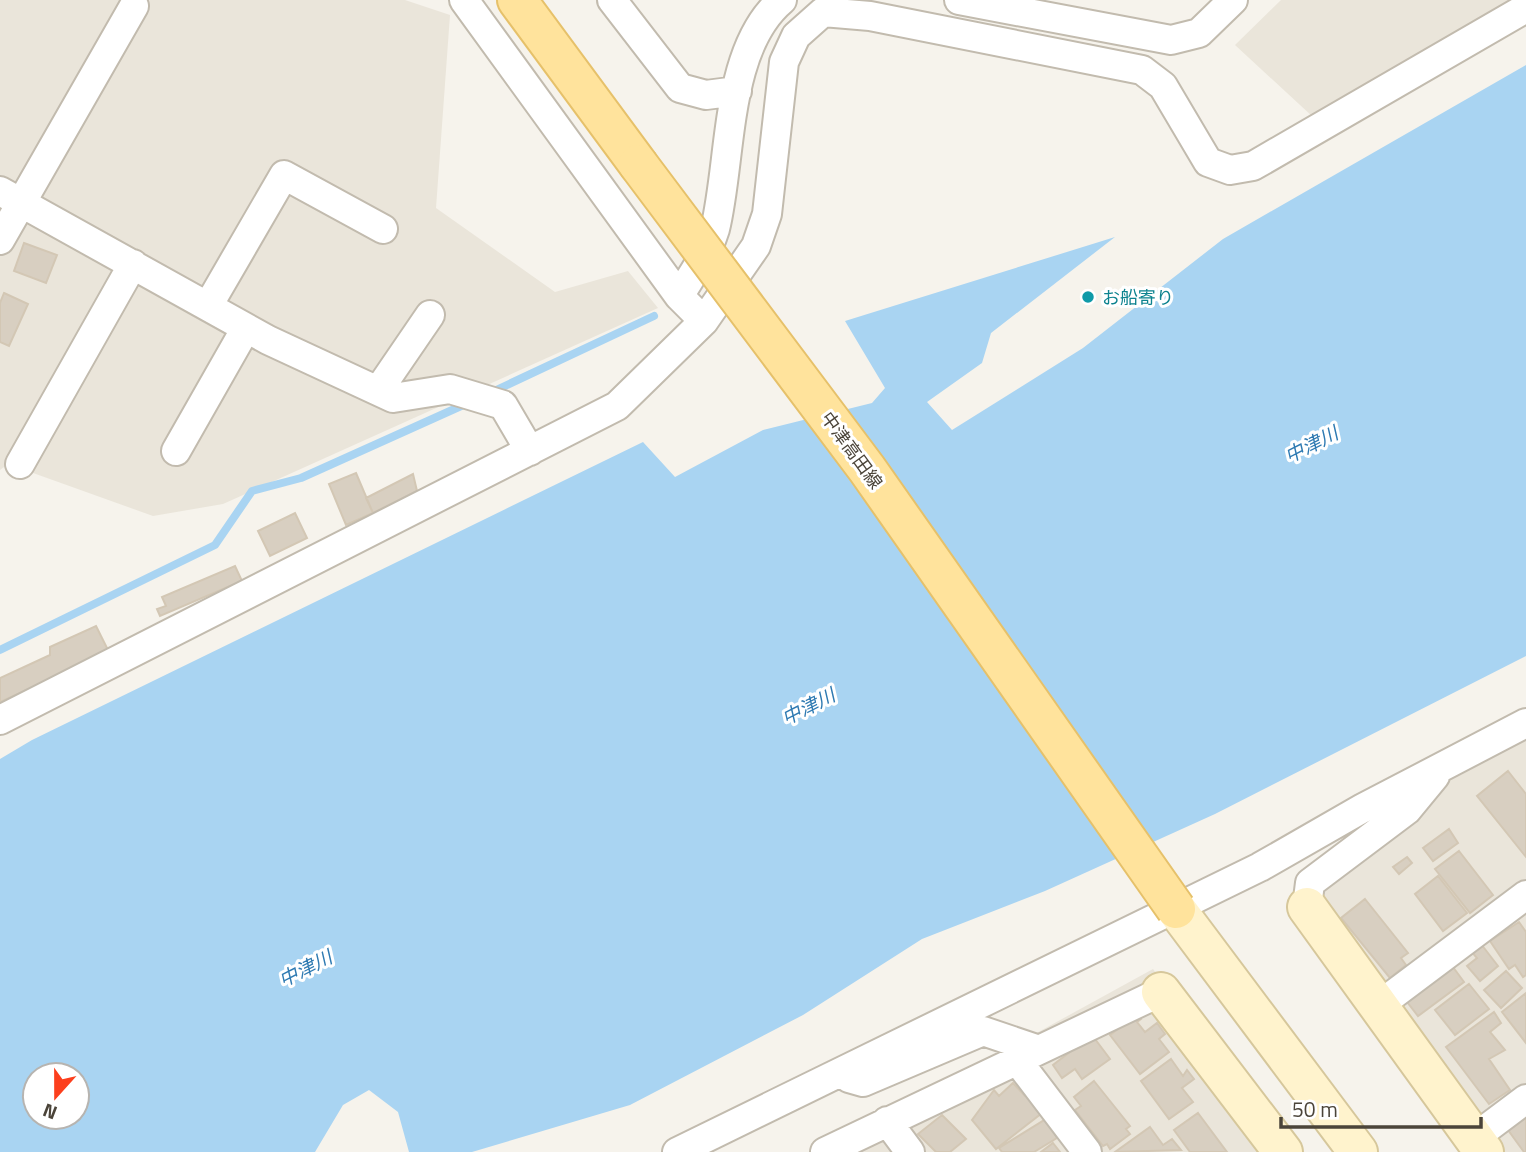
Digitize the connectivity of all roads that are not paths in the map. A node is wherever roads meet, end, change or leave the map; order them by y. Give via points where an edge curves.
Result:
1 (464, 0) edge
2 (517, 0) edge
3 (612, 0) edge
4 (782, 0) edge
5 (959, 0) edge
6 (1233, 0) edge
7 (134, 6) dead end
8 (1526, 9) edge
9 (737, 91) junction
10 (11, 197) edge
11 (383, 229) dead end
12 (0, 240) edge
13 (133, 264) junction
14 (679, 296) junction
15 (208, 306) junction
16 (430, 315) dead end
17 (704, 321) junction
18 (246, 328) junction
19 (377, 391) junction
20 (176, 451) dead end
21 (530, 451) junction
22 (20, 464) dead end
23 (0, 720) edge
24 (1526, 723) edge
25 (1441, 768) junction
26 (1526, 895) edge
27 (1307, 907) joint
28 (1176, 909) junction
29 (1161, 992) joint
30 (1378, 1006) junction
31 (1028, 1055) junction
32 (837, 1074) junction
33 (1526, 1099) edge
34 (887, 1121) junction
35 (1479, 1145) edge
36 (677, 1152) edge
37 (825, 1152) edge
38 (910, 1152) edge
39 (1087, 1152) edge
40 (1283, 1152) edge
41 (1359, 1152) edge

1 - 14 street
2 - 28 main road, 中津高田線, bridge via 867,470
3 - 9 street via 680,88 706,95
4 - 9 street via 760,25
5 - 6 street via 1171,40 1199,33
7 - 10 street
8 - 17 street via 1239,170 1208,162 1163,86 1142,70 870,16 823,12 796,36 784,62 764,226
9 - 14 street via 714,231
10 - 12 street
10 - 13 street
11 - 15 street via 284,175
13 - 15 street
13 - 22 street
14 - 17 street
15 - 18 street
16 - 19 street
17 - 21 street via 618,406
18 - 19 street
18 - 20 street
19 - 21 street via 393,398 450,389 503,405
21 - 23 street
24 - 25 street
25 - 27 street via 1407,810 1310,883
25 - 28 street
26 - 30 street
27 - 30 street
28 - 32 street
28 - 41 street
29 - 31 street
29 - 40 street
30 - 35 street
31 - 32 street via 984,1031 863,1082
31 - 34 street
31 - 39 street
32 - 36 street
33 - 35 street
34 - 37 street
34 - 38 street

